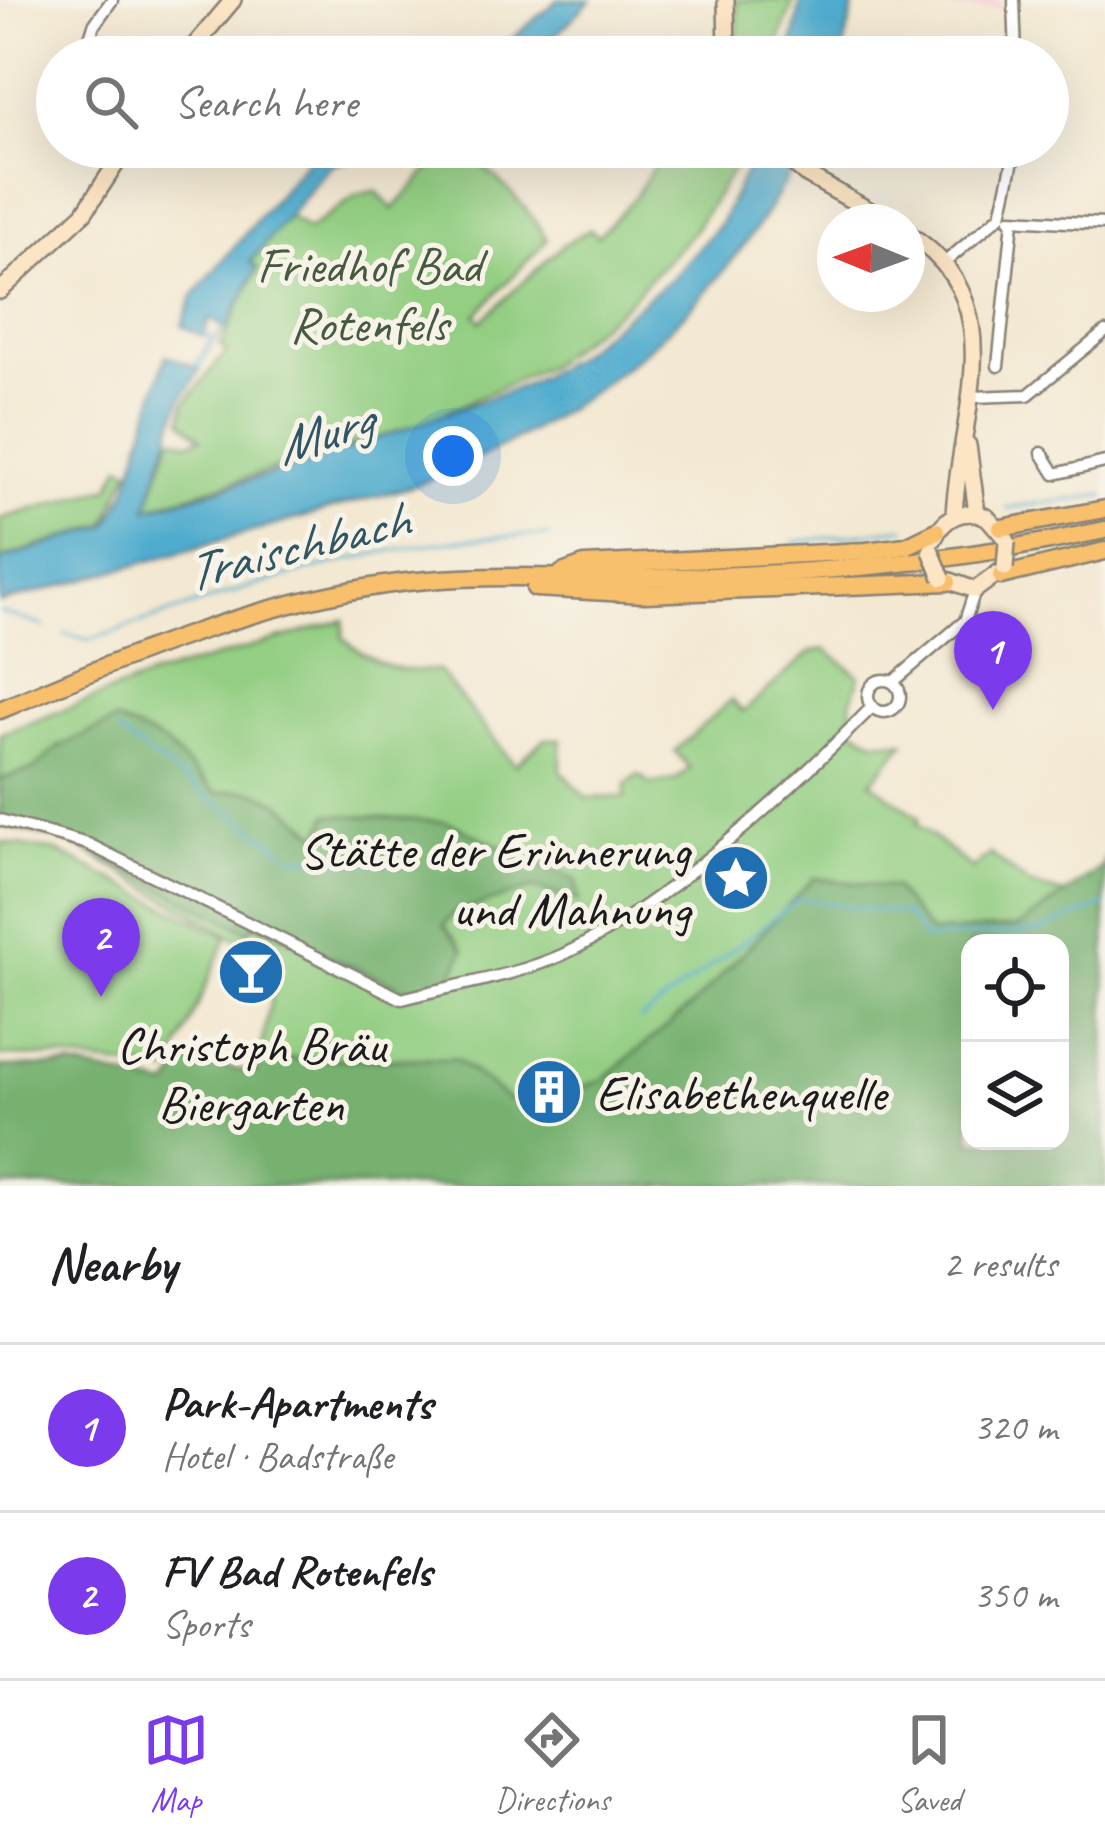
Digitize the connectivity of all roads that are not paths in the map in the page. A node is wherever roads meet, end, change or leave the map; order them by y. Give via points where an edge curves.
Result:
1 (112, 0) edge
2 (233, 0) edge
3 (726, 0) edge
4 (1014, 0) edge
5 (91, 36) edge
6 (203, 36) edge
7 (726, 36) edge
8 (1015, 36) edge
9 (113, 168) edge
10 (801, 168) edge
11 (1013, 168) edge
12 (857, 204) edge
13 (1007, 218) junction
14 (1105, 224) edge
15 (925, 247) edge
16 (944, 262) junction
17 (0, 291) edge
18 (1105, 332) edge
19 (998, 366) dead end
20 (971, 404) junction
21 (1042, 453) dead end
22 (1105, 462) edge
23 (1105, 509) edge
24 (977, 513) junction
25 (954, 516) junction
26 (1105, 530) edge
27 (937, 531) junction
28 (1004, 535) junction
29 (1105, 551) edge
30 (1003, 572) junction
31 (550, 577) junction
32 (945, 580) junction
33 (408, 582) junction
34 (975, 590) junction
35 (893, 682) junction
36 (872, 707) junction
37 (0, 710) edge
38 (0, 820) edge

1 - 5 street
2 - 6 street
3 - 7 street
4 - 8 street
9 - 17 street via 84,213
10 - 12 street
11 - 13 street
13 - 14 street
13 - 16 street
13 - 19 street
15 - 16 street
16 - 20 street via 972,324
18 - 20 street via 1028,395
20 - 24 street via 969,477
20 - 25 street
21 - 22 street via 1055,474
23 - 28 main road
24 - 25 street
24 - 28 street
25 - 27 street
26 - 31 main road via 886,568
27 - 31 main road via 906,546 584,565
27 - 32 street, bridge via 932,551
28 - 30 street, bridge
29 - 30 main road
30 - 34 street
31 - 33 main road
32 - 33 main road via 645,594 442,590
32 - 34 street
33 - 37 main road via 253,613
34 - 35 street via 965,621
35 - 36 street via 872,684
35 - 36 street via 897,706
36 - 38 street via 750,820 624,917 563,954 401,999 88,844

